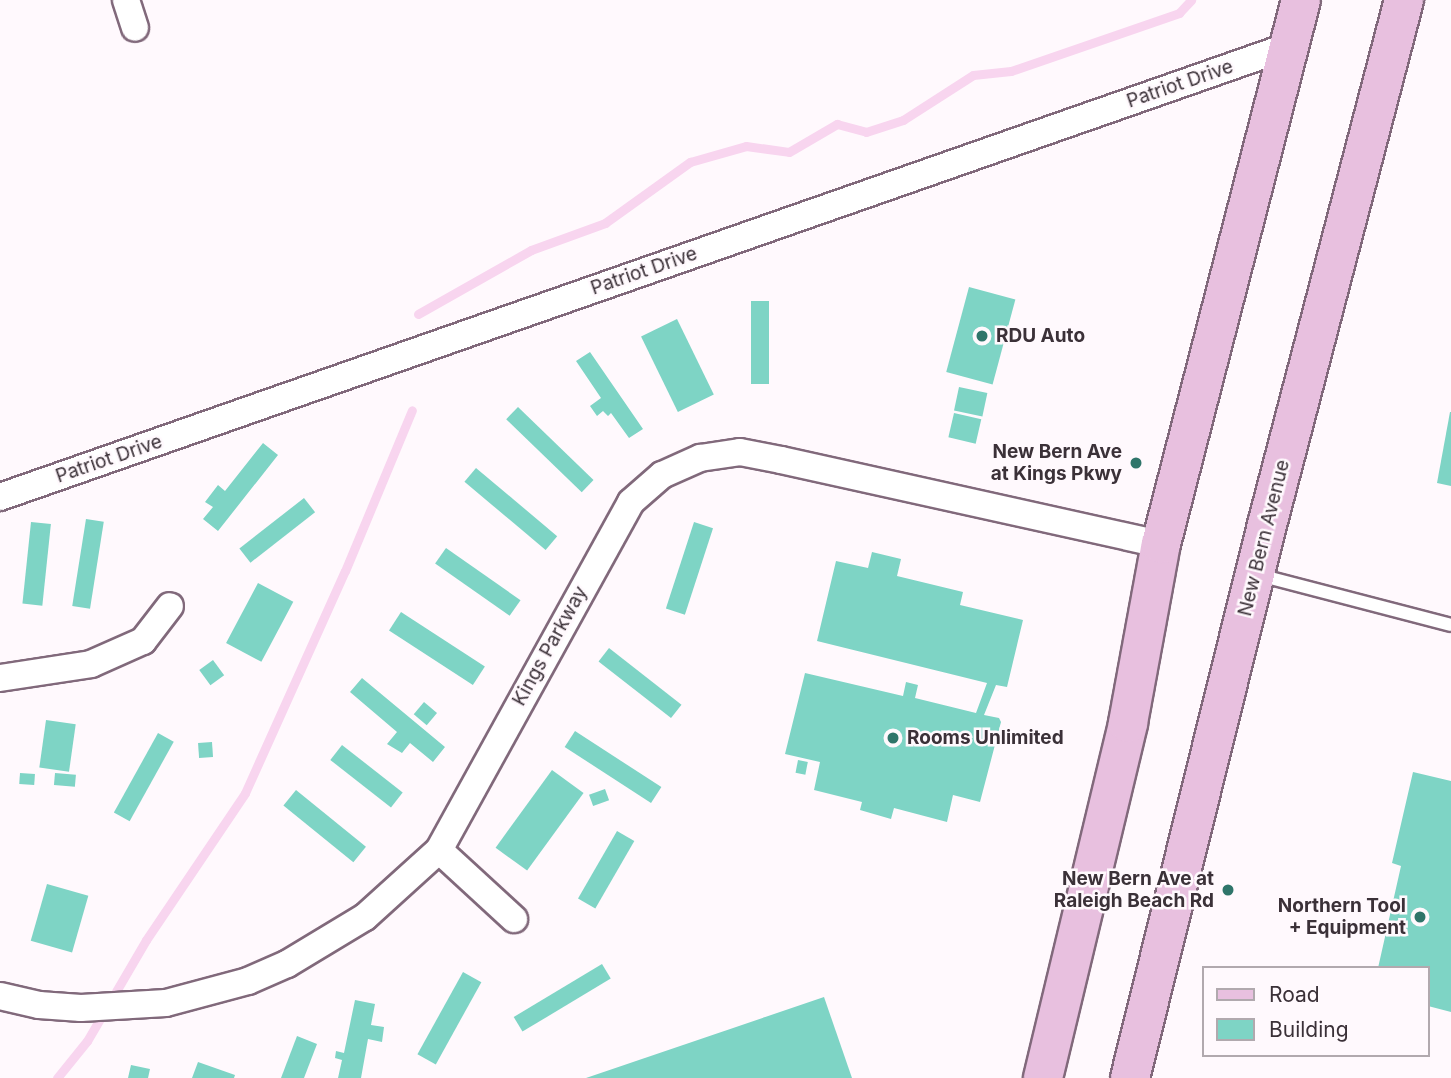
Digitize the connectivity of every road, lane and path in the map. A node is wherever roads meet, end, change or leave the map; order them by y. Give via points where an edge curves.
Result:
1 (126, 0) edge
2 (1301, 0) edge
3 (1404, 0) edge
4 (135, 28) dead end
5 (1289, 46) junction
6 (0, 497) edge
7 (1161, 544) junction
8 (1255, 575) junction
9 (170, 606) dead end
10 (1451, 625) edge
11 (0, 678) edge
12 (439, 850) junction
13 (514, 919) dead end
14 (0, 996) edge
15 (1043, 1078) edge
16 (1130, 1078) edge

1 - 4 street
2 - 5 main road
3 - 8 main road, New Bern Avenue
5 - 6 street, Patriot Drive
5 - 7 main road
7 - 12 street, Kings Parkway via 781,460 740,453 700,458 662,475 631,502
7 - 15 main road via 1128,723
8 - 10 lane
8 - 16 main road, New Bern Avenue
9 - 11 street via 143,641 91,664
12 - 13 street
12 - 14 street, Kings Parkway via 360,921 315,950 248,981 166,1003 124,1007 39,1005

